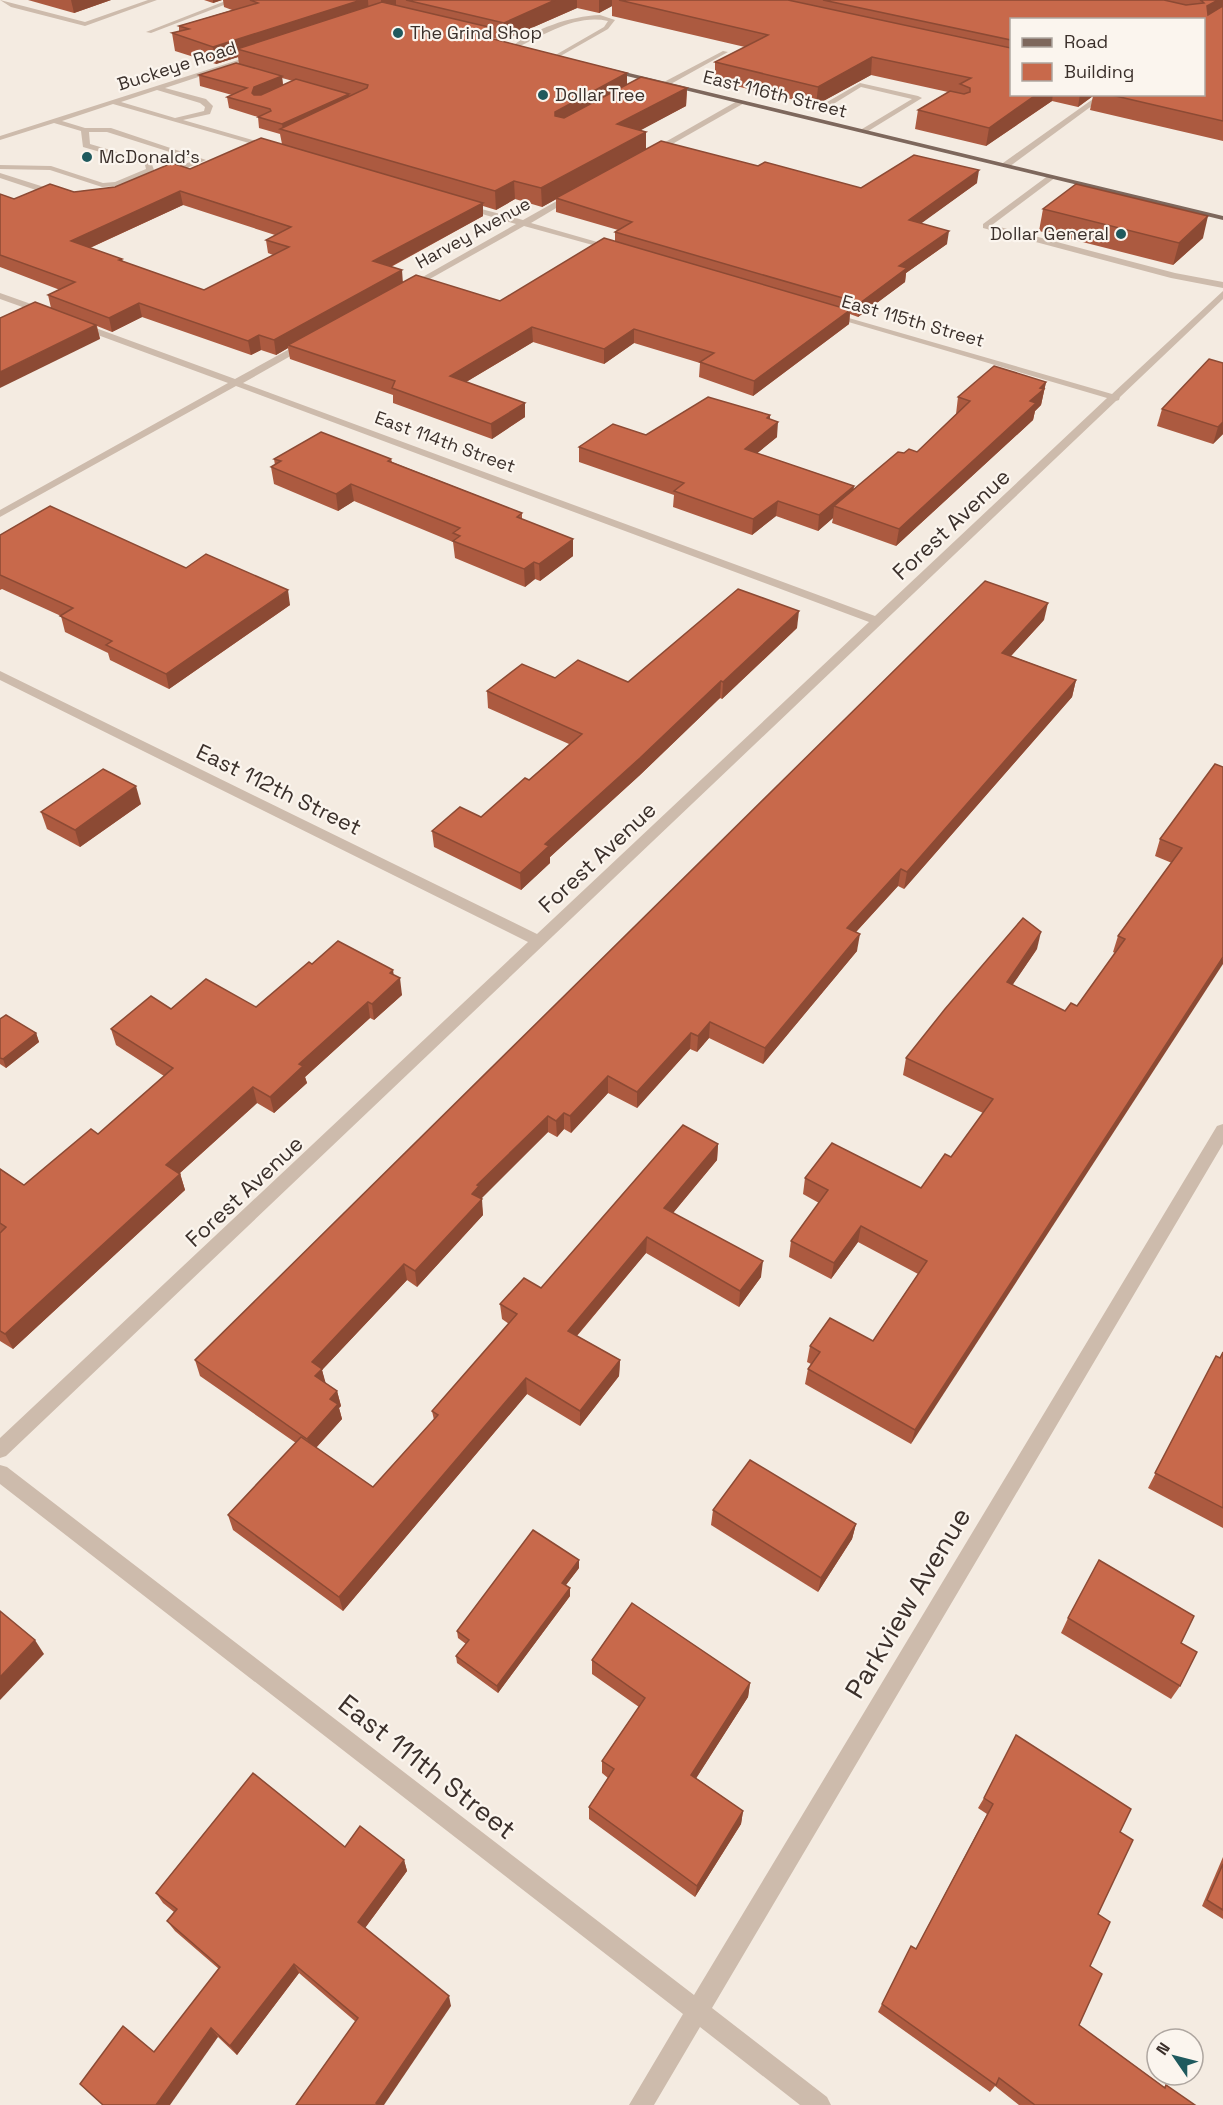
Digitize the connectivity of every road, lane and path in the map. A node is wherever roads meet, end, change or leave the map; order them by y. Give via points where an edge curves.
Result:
1 (1, 0) edge
2 (154, 0) edge
3 (234, 0) edge
4 (609, 12) dead end
5 (601, 16) junction
6 (149, 32) dead end
7 (503, 45) edge
8 (514, 47) junction
9 (524, 50) edge
10 (725, 52) edge
11 (264, 54) edge
12 (545, 54) edge
13 (555, 57) junction
14 (569, 60) edge
15 (224, 66) junction
16 (602, 68) edge
17 (242, 71) edge
18 (656, 81) junction
19 (666, 83) junction
20 (158, 88) junction
21 (640, 89) edge
22 (1102, 96) edge
23 (918, 98) junction
24 (929, 101) edge
25 (114, 102) junction
26 (742, 102) junction
27 (819, 109) edge
28 (175, 120) junction
29 (55, 121) junction
30 (85, 130) junction
31 (865, 131) junction
32 (0, 138) edge
33 (280, 147) edge
34 (645, 156) edge
35 (1006, 165) junction
36 (0, 167) edge
37 (0, 175) edge
38 (1052, 177) junction
39 (158, 178) edge
40 (586, 189) edge
41 (66, 197) edge
42 (459, 204) edge
43 (1223, 218) edge
44 (525, 223) junction
45 (620, 251) edge
46 (1223, 285) edge
47 (396, 294) edge
48 (1223, 294) edge
49 (0, 296) edge
50 (825, 312) edge
51 (54, 316) edge
52 (65, 320) edge
53 (315, 339) edge
54 (236, 382) junction
55 (1116, 398) junction
56 (0, 514) edge
57 (878, 621) junction
58 (0, 675) edge
59 (539, 941) junction
60 (1223, 1130) edge
61 (0, 1450) edge
62 (0, 1473) edge
63 (697, 2011) junction
64 (641, 2105) edge
65 (819, 2105) edge

1 - 2 street via 85,24
3 - 6 street
4 - 5 street
5 - 8 street via 573,21
5 - 13 street via 612,20 606,28
7 - 8 main road
8 - 9 main road
10 - 19 street
11 - 15 street, Buckeye Road
12 - 13 main road
13 - 14 main road
15 - 17 street
15 - 20 street, Buckeye Road
16 - 18 main road, East 116th Street
18 - 19 main road, East 116th Street
18 - 21 street
19 - 26 main road, East 116th Street
20 - 25 street, Buckeye Road
20 - 28 street via 203,101 208,106 207,112
22 - 35 street
23 - 24 street
23 - 27 street via 860,85
23 - 31 street
25 - 28 street
25 - 29 street, Buckeye Road
26 - 31 main road, East 116th Street
26 - 34 street
28 - 33 street via 269,148
29 - 30 street
29 - 32 street, Buckeye Road
30 - 36 street via 86,145 148,165 150,170 116,184 102,185 51,168
30 - 39 street via 108,130 201,160
31 - 35 main road, East 116th Street
35 - 38 main road, East 116th Street
37 - 41 street
38 - 43 main road, East 116th Street
38 - 46 street via 986,226 1174,276
40 - 44 street, Harvey Avenue
42 - 44 street
44 - 45 street
44 - 47 street, Harvey Avenue
48 - 55 street, Forest Avenue
49 - 51 street
50 - 55 street, East 115th Street
52 - 54 street, East 114th Street
53 - 54 street
54 - 56 street
54 - 57 street, East 114th Street
55 - 57 street, Forest Avenue
57 - 59 street, Forest Avenue
58 - 59 street, East 112th Street
59 - 61 street, Forest Avenue
60 - 63 street, Parkview Avenue
62 - 63 street, East 111th Street
63 - 64 street, Parkview Avenue
63 - 65 street, East 111th Street

